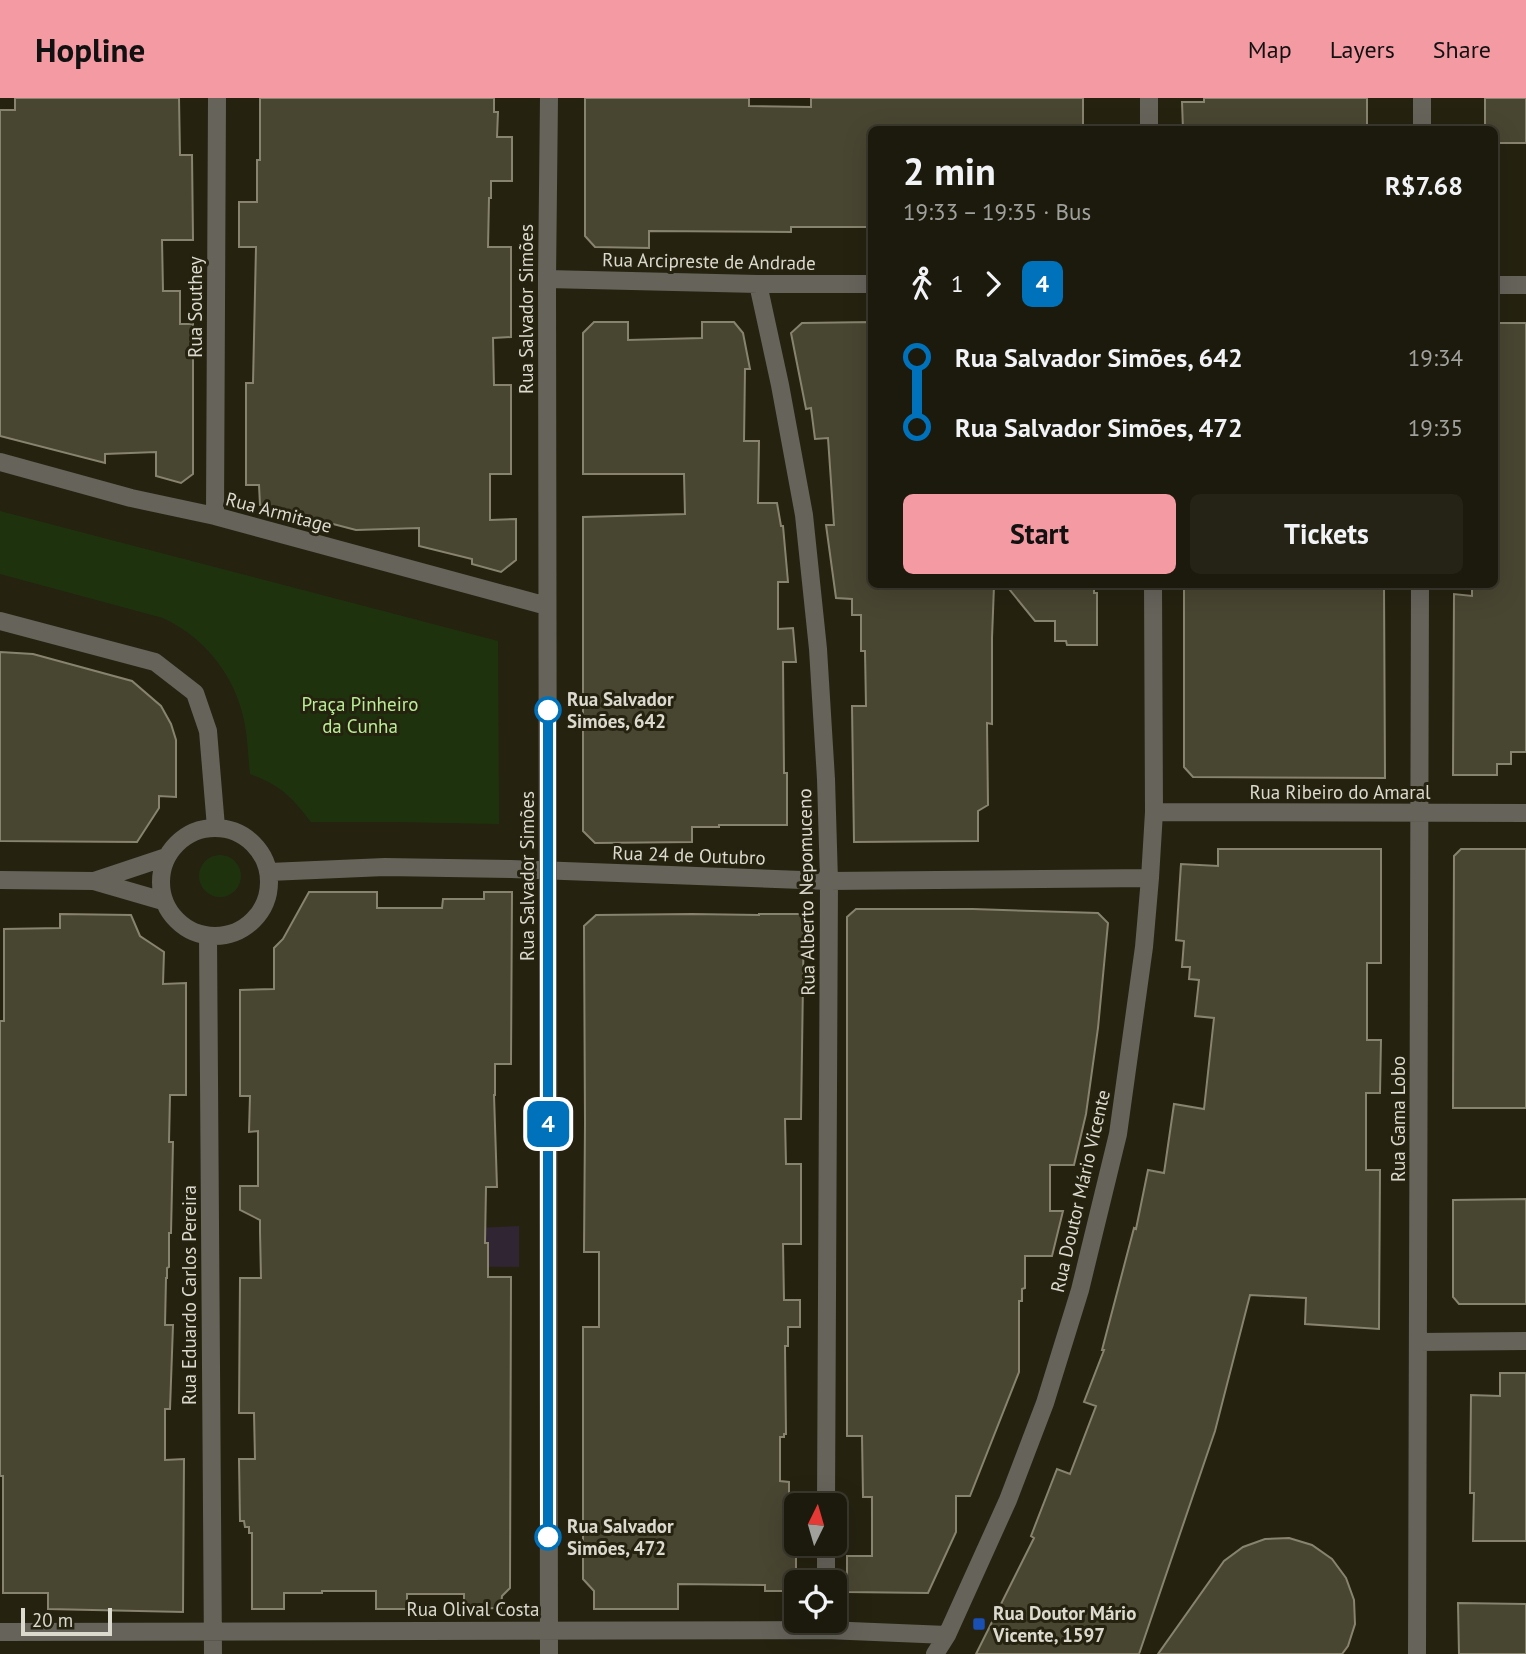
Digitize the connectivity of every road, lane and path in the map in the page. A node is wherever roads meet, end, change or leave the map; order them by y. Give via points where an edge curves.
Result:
1 (217, 98) edge
2 (549, 98) edge
3 (1149, 98) edge
4 (1422, 98) edge
5 (1149, 126) edge
6 (1422, 126) edge
7 (547, 279) junction
8 (758, 284) junction
9 (868, 284) edge
10 (1498, 285) edge
11 (1526, 285) edge
12 (0, 462) edge
13 (215, 516) junction
14 (1153, 588) edge
15 (1420, 588) edge
16 (547, 606) junction
17 (0, 621) edge
18 (1154, 812) junction
19 (1526, 813) edge
20 (1419, 814) junction
21 (216, 827) junction
22 (166, 857) junction
23 (548, 870) junction
24 (269, 872) junction
25 (1150, 878) junction
26 (0, 880) edge
27 (94, 881) junction
28 (829, 881) junction
29 (163, 901) junction
30 (208, 936) junction
31 (1526, 1341) edge
32 (1419, 1342) junction
33 (826, 1493) edge
34 (784, 1626) edge
35 (847, 1627) edge
36 (548, 1630) junction
37 (213, 1631) junction
38 (0, 1632) edge
39 (947, 1635) junction
40 (213, 1654) edge
41 (548, 1654) edge
42 (935, 1654) edge
43 (1417, 1654) edge

1 - 13 street, Rua Southey
2 - 7 street, Rua Salvador Simões
3 - 5 street
4 - 6 street
7 - 8 street, Rua Arcipreste de Andrade
7 - 16 street, Rua Salvador Simões
8 - 9 street, Rua Arcipreste de Andrade
8 - 28 street, Rua Alberto Nepomuceno via 804,515 818,649
10 - 11 street
12 - 13 street, Rua Armitage
13 - 16 street, Rua Armitage
14 - 18 street, Rua Doutor Mário Vicente
15 - 20 street, Rua Gama Lobo
16 - 23 street, Rua Salvador Simões
17 - 21 street via 155,662 195,693 208,731
18 - 20 street, Rua Ribeiro do Amaral
18 - 25 street, Rua Doutor Mário Vicente
19 - 20 street, Rua Ribeiro do Amaral
20 - 32 street, Rua Gama Lobo
21 - 22 street via 196,830 178,841
21 - 24 street via 251,840
22 - 27 street
22 - 29 street via 160,879
23 - 24 street, Rua 24 de Outubro via 385,867
23 - 28 street, Rua 24 de Outubro
23 - 36 street, Rua Salvador Simões
24 - 30 street via 268,898 254,919 233,933
25 - 28 street, Rua 24 de Outubro
25 - 39 street, Rua Doutor Mário Vicente via 1118,1134 1080,1290 1045,1403
26 - 27 street
27 - 29 street
28 - 33 street, Rua Alberto Nepomuceno
29 - 30 street via 173,918
30 - 37 street, Rua Eduardo Carlos Pereira
31 - 32 street
32 - 43 street, Rua Gama Lobo
34 - 36 street, Rua Olival Costa
35 - 39 street, Rua Olival Costa
36 - 37 street, Rua Olival Costa
36 - 41 street, Rua Salvador Simões
37 - 38 street, Rua Olival Costa
37 - 40 street, Rua Eduardo Carlos Pereira
39 - 42 street, Rua Doutor Mário Vicente

